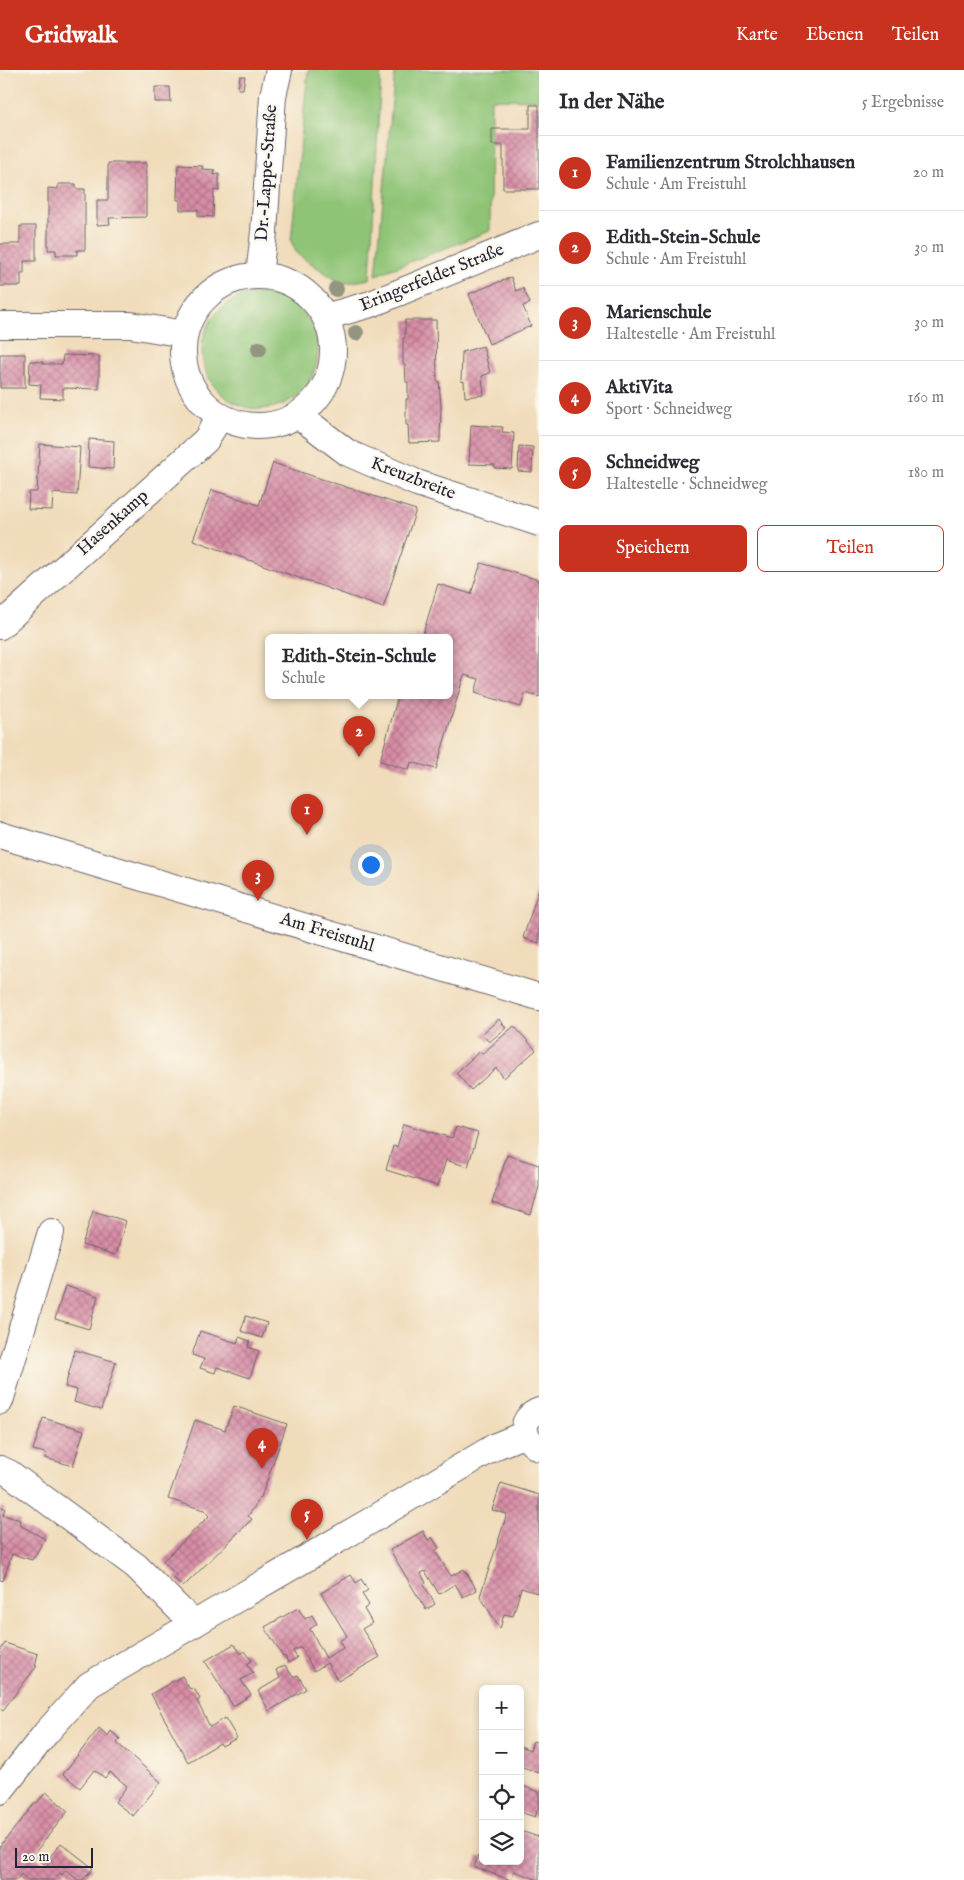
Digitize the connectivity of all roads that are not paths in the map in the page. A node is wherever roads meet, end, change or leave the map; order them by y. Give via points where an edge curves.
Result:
1 (279, 70) edge
2 (539, 235) edge
3 (259, 276) junction
4 (325, 317) junction
5 (0, 325) edge
6 (184, 334) junction
7 (298, 415) junction
8 (220, 416) junction
9 (539, 523) edge
10 (0, 626) edge
11 (0, 835) edge
12 (539, 997) edge
13 (51, 1232) dead end
14 (0, 1401) edge
15 (539, 1410) edge
16 (532, 1441) edge
17 (0, 1468) edge
18 (194, 1624) junction
19 (0, 1791) edge

1 - 3 street, Dr.-Lappe-Straße via 273,96
2 - 4 street, Eringerfelder Straße via 371,304
3 - 4 street via 279,279 298,287
3 - 6 street via 234,280 211,292 194,311
4 - 7 street via 332,338 332,360 326,382 315,400
5 - 6 street via 131,324
6 - 8 street via 183,358 189,381 202,401
7 - 8 street via 279,423 259,426 239,424
7 - 9 street, Kreuzbreite via 348,453 417,483
8 - 10 street, Hasenkamp via 206,440
11 - 12 street, Am Freistuhl
13 - 14 street
15 - 16 street via 525,1423
16 - 18 street via 496,1446
17 - 18 street via 136,1566
18 - 19 street via 89,1685

